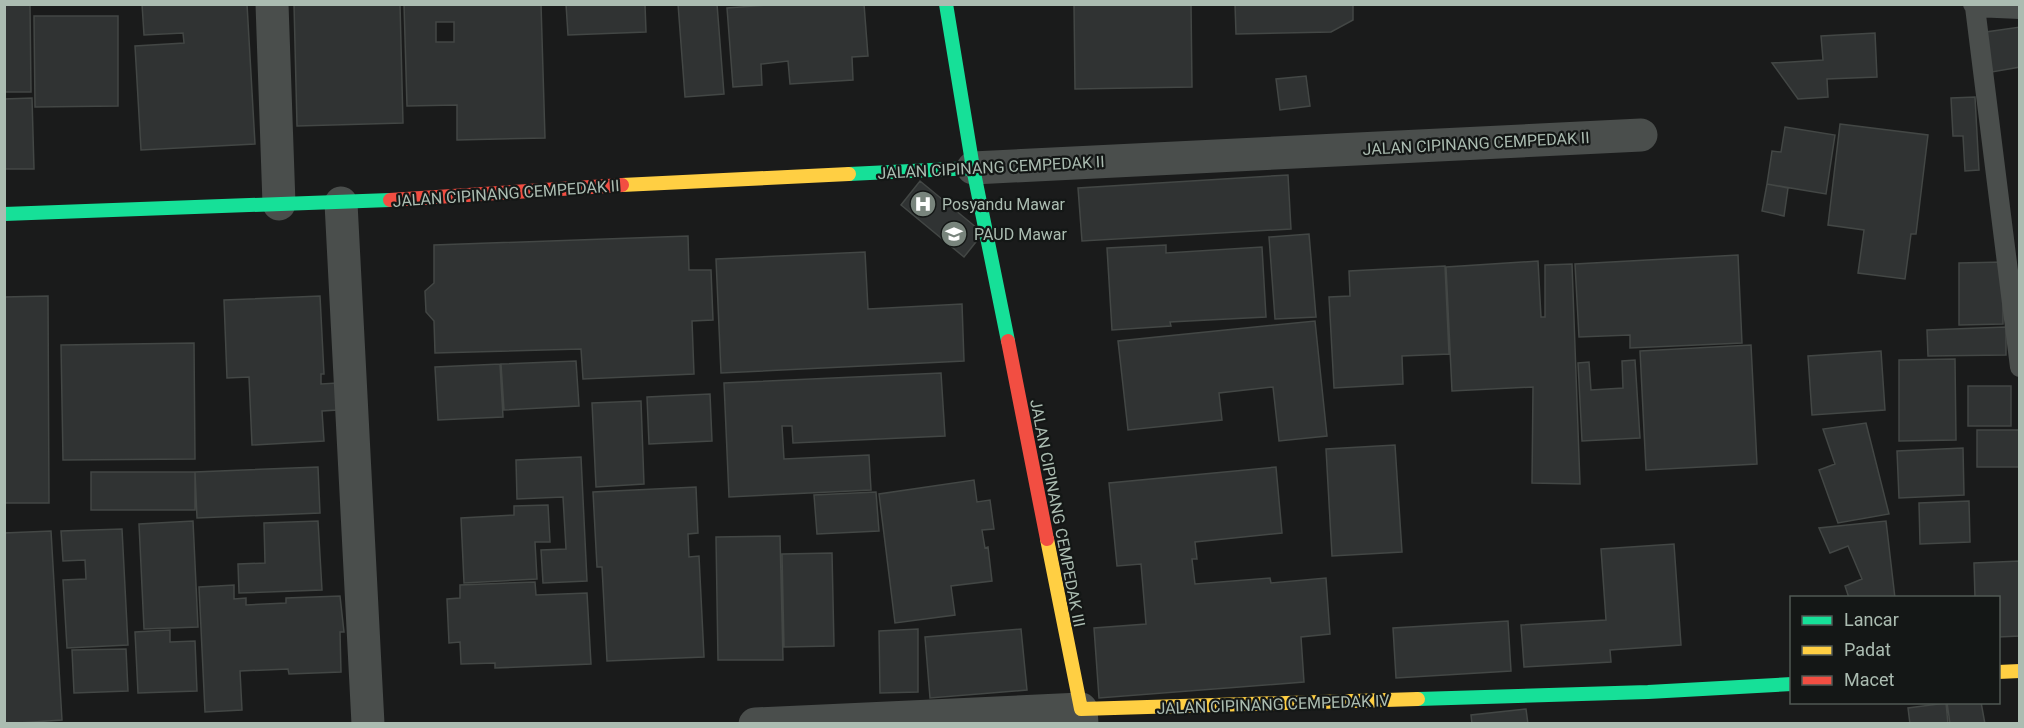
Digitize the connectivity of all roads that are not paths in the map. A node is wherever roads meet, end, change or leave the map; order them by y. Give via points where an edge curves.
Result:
1 (272, 4) edge
2 (946, 4) edge
3 (1974, 6) edge
4 (2019, 9) edge
5 (1641, 135) dead end
6 (973, 168) junction
7 (341, 203) junction
8 (279, 204) junction
9 (4, 214) edge
10 (2012, 251) edge
11 (2019, 367) edge
12 (2019, 670) edge
13 (2000, 672) edge
14 (1790, 684) edge
15 (1081, 716) edge
16 (368, 723) edge
17 (755, 723) edge

1 - 8 street
2 - 6 street, JALAN CIPINANG CEMPEDAK III
3 - 4 lane
3 - 10 lane
5 - 6 street, JALAN CIPINANG CEMPEDAK II
6 - 7 street, JALAN CIPINANG CEMPEDAK II
6 - 15 street, JALAN CIPINANG CEMPEDAK III
7 - 8 street, JALAN CIPINANG CEMPEDAK II
7 - 16 street
8 - 9 street, JALAN CIPINANG CEMPEDAK II
10 - 11 lane
12 - 13 street
14 - 15 street, JALAN CIPINANG CEMPEDAK IV
15 - 17 street, JALAN CIPINANG CEMPEDAK IV

